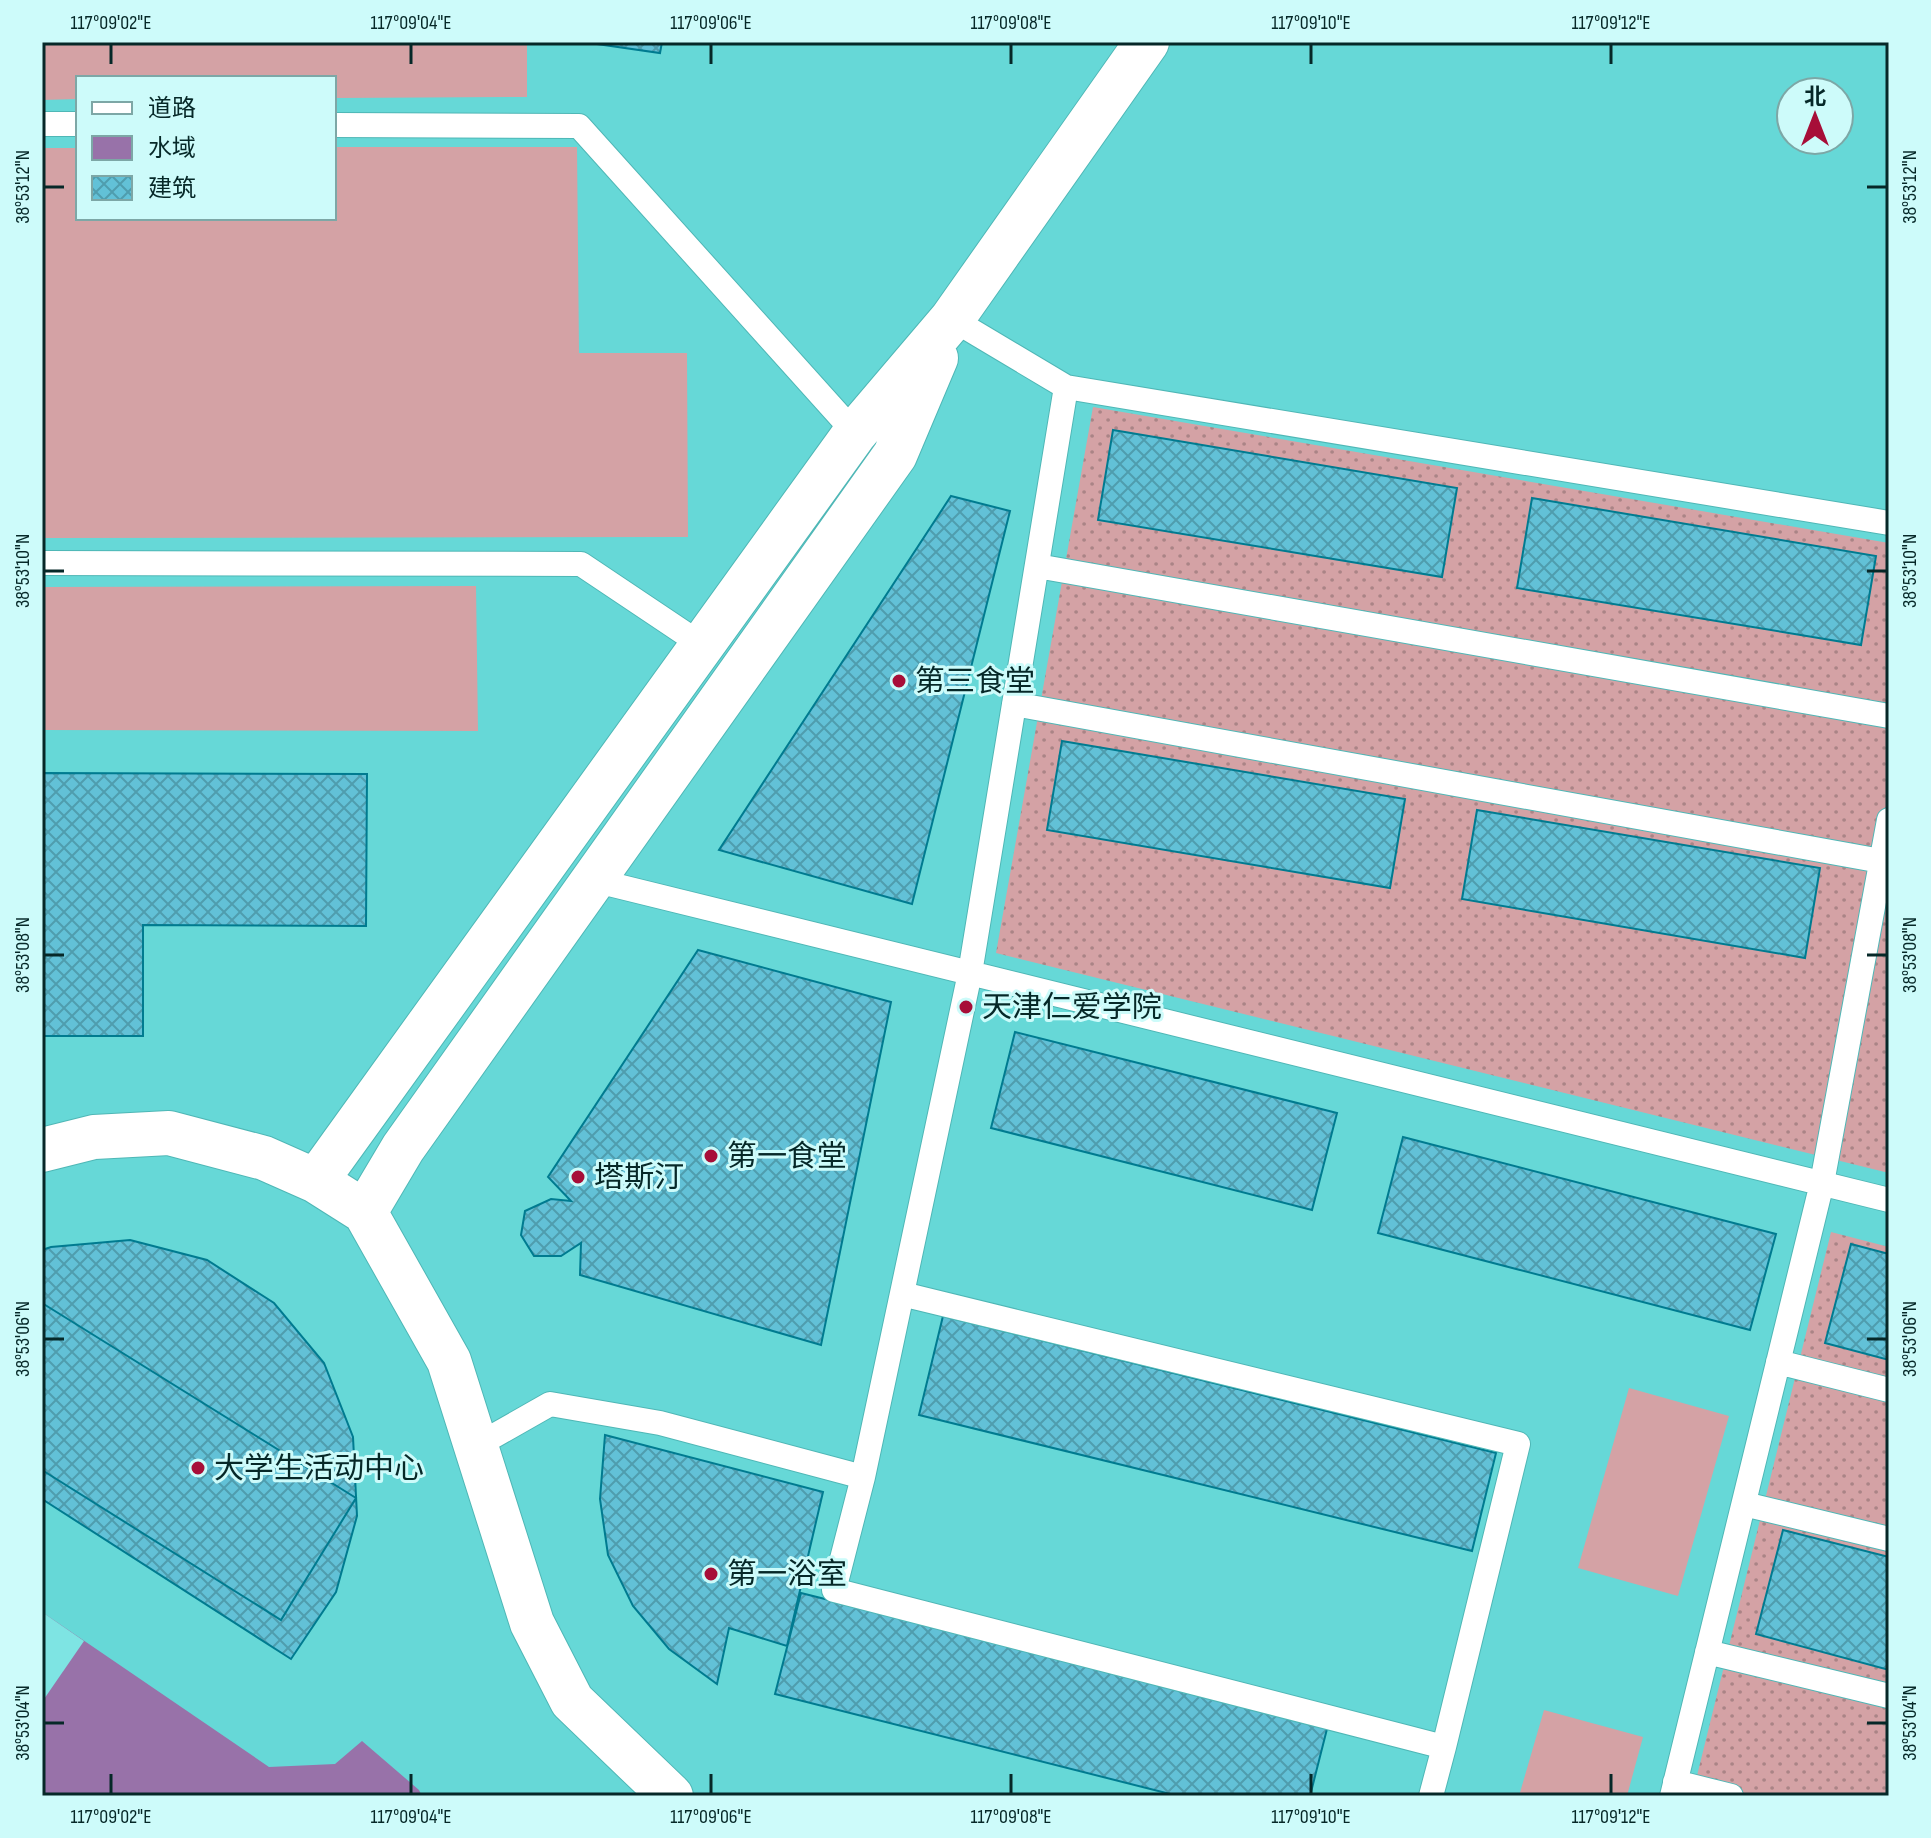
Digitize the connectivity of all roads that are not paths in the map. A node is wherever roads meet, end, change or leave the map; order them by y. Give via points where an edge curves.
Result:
1 (1147, 42) edge
2 (42, 124) edge
3 (76, 124) edge
4 (336, 125) edge
5 (952, 319) junction
6 (1066, 387) junction
7 (855, 433) junction
8 (1889, 523) edge
9 (42, 563) edge
10 (1037, 566) junction
11 (702, 645) junction
12 (1014, 704) junction
13 (1889, 716) edge
14 (1889, 820) edge
15 (1881, 861) junction
16 (593, 880) junction
17 (1878, 939) edge
18 (970, 973) junction
19 (42, 1150) edge
20 (316, 1181) junction
21 (1822, 1183) junction
22 (1889, 1200) edge
23 (365, 1212) junction
24 (902, 1294) junction
25 (1778, 1362) junction
26 (1889, 1390) edge
27 (476, 1446) junction
28 (863, 1477) junction
29 (1744, 1504) junction
30 (1889, 1539) edge
31 (1707, 1652) junction
32 (1889, 1696) edge
33 (1444, 1747) junction
34 (1673, 1789) edge
35 (671, 1796) edge
36 (1431, 1796) edge
37 (1731, 1796) edge

1 - 5 street
2 - 3 lane
4 - 7 lane via 579,126
5 - 6 lane
5 - 7 street
5 - 16 street via 895,455
6 - 8 lane
6 - 10 lane
7 - 11 street
9 - 11 lane via 581,564
10 - 12 lane
10 - 13 lane
11 - 20 street
12 - 15 lane
12 - 18 lane
14 - 15 lane
15 - 17 lane
16 - 18 lane
16 - 23 street via 403,1148
17 - 21 lane
18 - 21 lane
18 - 24 lane
19 - 20 street via 94,1137 169,1133 264,1158
20 - 23 street
21 - 22 lane
21 - 25 lane
23 - 27 street via 449,1361
24 - 28 lane
24 - 33 lane via 1518,1444
25 - 26 lane
25 - 29 lane
27 - 28 lane via 550,1404 660,1423
27 - 35 street via 532,1623 572,1701
28 - 33 lane via 834,1590
29 - 30 lane
29 - 31 lane
31 - 32 lane
31 - 34 lane
33 - 36 lane
34 - 37 lane

